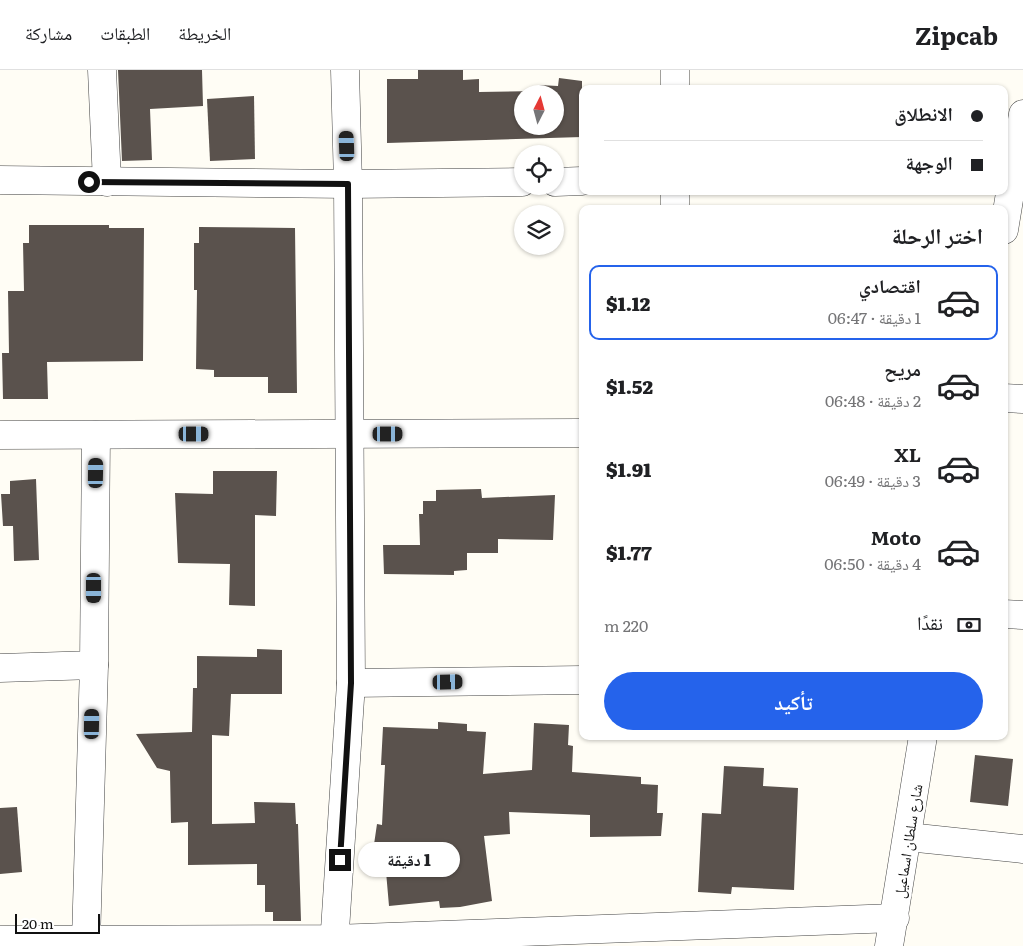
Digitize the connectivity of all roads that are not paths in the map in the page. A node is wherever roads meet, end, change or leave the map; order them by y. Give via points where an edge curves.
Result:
1 (102, 70) edge
2 (345, 70) edge
3 (674, 70) edge
4 (675, 85) edge
5 (1023, 114) edge
6 (1013, 175) edge
7 (0, 180) edge
8 (107, 182) junction
9 (514, 182) edge
10 (564, 182) edge
11 (579, 182) edge
12 (348, 184) junction
13 (1008, 206) edge
14 (1008, 398) edge
15 (1023, 399) edge
16 (579, 433) edge
17 (350, 434) junction
18 (0, 435) edge
19 (96, 435) junction
20 (1008, 614) edge
21 (1023, 616) edge
22 (94, 665) junction
23 (0, 668) edge
24 (579, 680) edge
25 (351, 683) junction
26 (922, 740) edge
27 (908, 837) junction
28 (1023, 849) edge
29 (895, 918) junction
30 (0, 940) edge
31 (86, 941) junction
32 (334, 942) edge
33 (889, 946) edge

1 - 8 street
2 - 12 street
3 - 4 street
5 - 6 street
6 - 13 street
7 - 8 street
8 - 12 street
9 - 12 street
10 - 11 street
12 - 17 street
14 - 15 street
16 - 17 street
17 - 19 street
17 - 25 street
18 - 19 street
19 - 22 street
20 - 21 street
22 - 23 street
22 - 31 street
24 - 25 street
25 - 32 street
26 - 27 street, شارع سلطان اسماعيل
27 - 28 street
27 - 29 street, شارع سلطان اسماعيل
29 - 32 street
29 - 33 street, شارع سلطان اسماعيل
30 - 31 street
31 - 32 street

